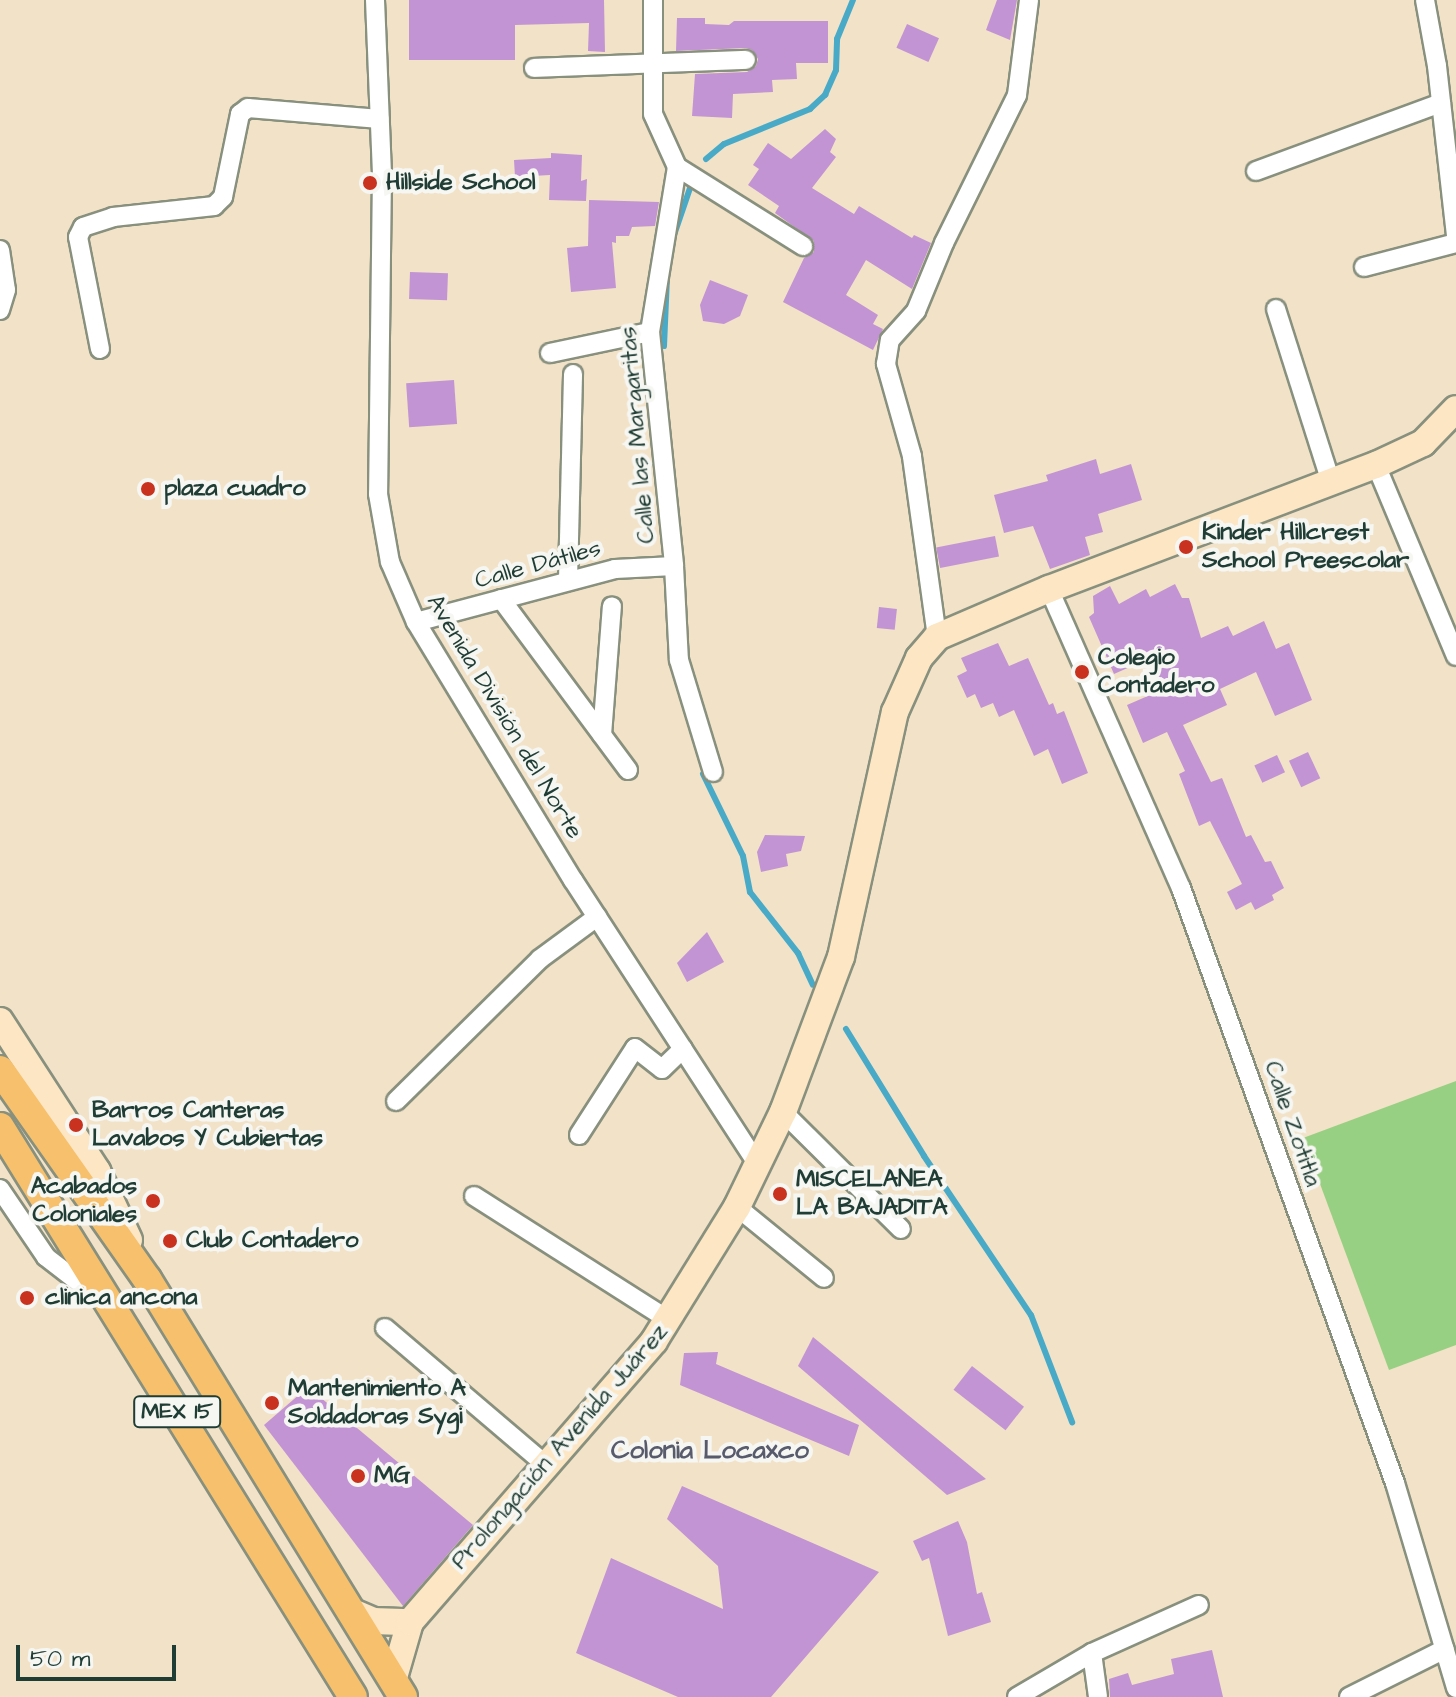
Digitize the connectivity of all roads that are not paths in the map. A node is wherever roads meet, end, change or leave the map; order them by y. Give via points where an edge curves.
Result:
1 (375, 0) edge
2 (653, 0) edge
3 (1029, 0) edge
4 (1425, 0) edge
5 (746, 60) dead end
6 (651, 65) junction
7 (534, 68) dead end
8 (1441, 103) junction
9 (380, 119) junction
10 (677, 167) junction
11 (1256, 171) dead end
12 (1456, 235) edge
13 (1456, 243) edge
14 (803, 246) dead end
15 (0, 250) edge
16 (1364, 267) dead end
17 (1276, 309) dead end
18 (0, 310) edge
19 (650, 332) junction
20 (100, 349) dead end
21 (550, 353) dead end
22 (573, 374) dead end
23 (1456, 409) edge
24 (1376, 465) junction
25 (1331, 482) junction
26 (674, 566) junction
27 (568, 580) junction
28 (1049, 589) junction
29 (501, 599) junction
30 (612, 606) dead end
31 (416, 622) junction
32 (937, 637) junction
33 (1456, 656) edge
34 (602, 735) junction
35 (628, 770) dead end
36 (713, 772) dead end
37 (597, 917) junction
38 (0, 1021) edge
39 (683, 1049) junction
40 (0, 1070) edge
41 (396, 1101) dead end
42 (783, 1112) junction
43 (0, 1127) edge
44 (579, 1135) dead end
45 (758, 1165) junction
46 (0, 1189) edge
47 (474, 1196) dead end
48 (737, 1207) junction
49 (901, 1229) dead end
50 (824, 1278) dead end
51 (147, 1279) junction
52 (114, 1310) junction
53 (662, 1315) junction
54 (385, 1328) dead end
55 (546, 1465) junction
56 (1199, 1605) dead end
57 (350, 1611) junction
58 (410, 1622) junction
59 (1092, 1653) junction
60 (1438, 1654) junction
61 (1456, 1688) edge
62 (398, 1689) edge
63 (353, 1697) edge
64 (1017, 1697) edge
65 (1098, 1697) edge
66 (1349, 1697) edge

1 - 9 street, Avenida División del Norte
2 - 6 street
3 - 32 street via 1017,95 916,311 890,340 886,364 912,456
4 - 8 street
5 - 6 street
6 - 7 street
6 - 10 street via 653,114
8 - 11 street
8 - 12 street
9 - 20 street via 248,108 240,114 223,197 214,206 113,217 83,227 78,237
9 - 31 street, Avenida División del Norte via 378,494 390,562
10 - 14 street
10 - 19 street, Calle las Margaritas
13 - 16 street
15 - 18 street via 6,290
17 - 25 street
19 - 21 street
19 - 26 street, Calle las Margaritas
22 - 27 street
23 - 24 street via 1423,443
24 - 25 street
24 - 33 street
25 - 28 street
26 - 27 street, Calle Dátiles via 615,569
26 - 36 street, Calle las Margaritas via 679,660
27 - 29 street, Calle Dátiles
28 - 32 street
28 - 60 street, Calle Zotitla via 1181,888 1395,1483
29 - 31 street, Calle Dátiles
29 - 34 street
30 - 34 street
31 - 37 street, Avenida División del Norte
32 - 42 street, Prolongación Avenida Juárez via 919,658 895,712 841,957
34 - 35 street
37 - 39 street, Avenida División del Norte
37 - 41 street via 540,959
38 - 51 street via 97,1171
39 - 44 street via 662,1069 635,1048
39 - 45 street, Avenida División del Norte
40 - 51 main road, MEX 15
42 - 45 street, Prolongación Avenida Juárez
42 - 49 street
43 - 52 main road, MEX 15
45 - 48 street, Prolongación Avenida Juárez
46 - 52 street via 46,1257
47 - 53 street
48 - 50 street
48 - 53 street, Prolongación Avenida Juárez
51 - 57 main road, MEX 15
52 - 63 main road, MEX 15
53 - 55 street, Prolongación Avenida Juárez
54 - 55 street
55 - 58 street, Prolongación Avenida Juárez
56 - 59 street
57 - 58 street via 373,1621
57 - 62 main road, MEX 15
58 - 62 street, Prolongación Avenida Juárez
59 - 64 street
59 - 65 street
60 - 61 street, Calle Zotitla
60 - 66 street

